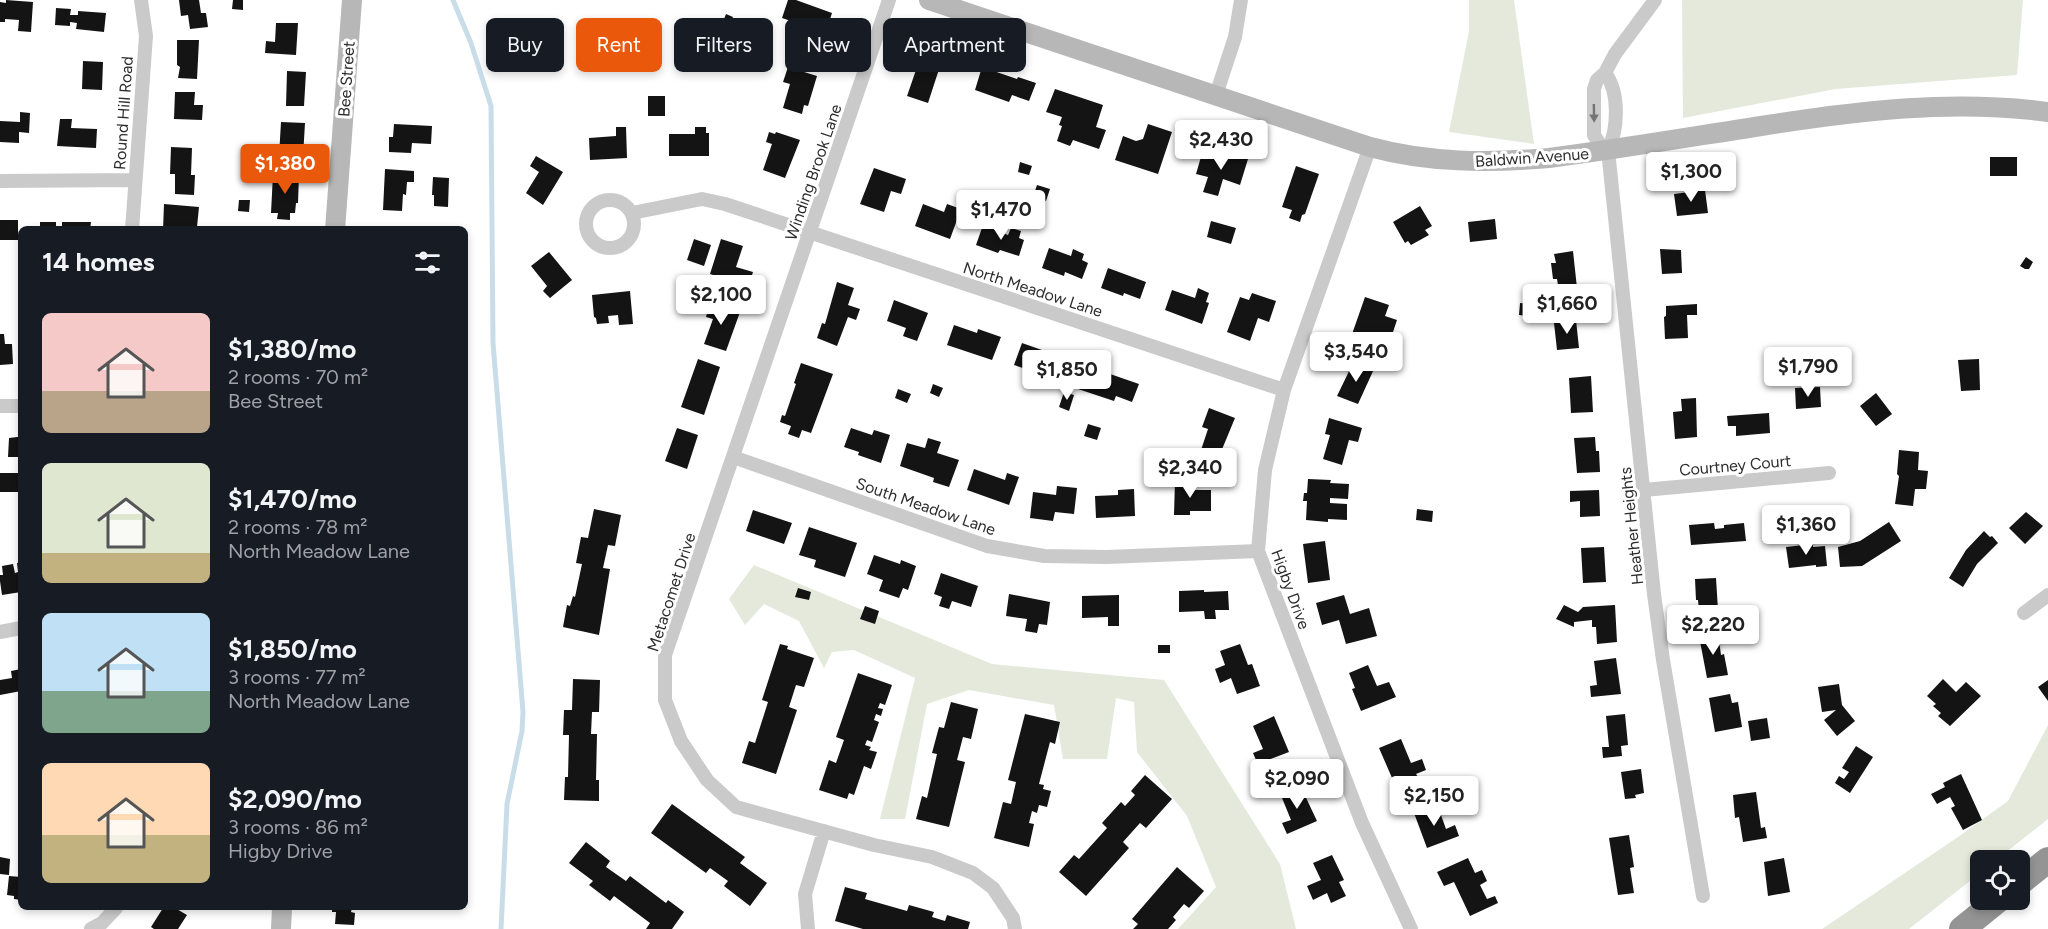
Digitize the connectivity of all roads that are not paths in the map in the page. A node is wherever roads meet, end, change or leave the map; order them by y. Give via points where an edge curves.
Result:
1 (141, 0) edge
2 (352, 0) edge
3 (889, 0) edge
4 (929, 0) edge
5 (1241, 0) edge
6 (1655, 0) edge
7 (1605, 74) junction
8 (1216, 95) junction
9 (2048, 112) edge
10 (1371, 147) junction
11 (1608, 150) junction
12 (135, 180) junction
13 (0, 181) edge
14 (632, 213) dead end
15 (132, 226) edge
16 (335, 226) edge
17 (809, 232) junction
18 (1284, 390) junction
19 (0, 405) edge
20 (18, 406) edge
21 (733, 457) junction
22 (1829, 473) dead end
23 (1644, 490) junction
24 (1258, 552) junction
25 (2048, 595) edge
26 (2024, 613) dead end
27 (18, 629) edge
28 (0, 632) edge
29 (824, 831) junction
30 (2048, 860) edge
31 (2030, 874) edge
32 (1703, 897) dead end
33 (114, 910) edge
34 (282, 910) edge
35 (1986, 910) edge
36 (91, 929) edge
37 (281, 929) edge
38 (808, 929) edge
39 (1015, 929) edge
40 (1411, 929) edge
41 (1962, 929) edge

1 - 12 street, Round Hill Road via 146,36
2 - 16 street, Bee Street
3 - 17 street, Winding Brook Lane
4 - 8 street, Baldwin Avenue
5 - 8 street via 1235,37
6 - 7 street
7 - 11 street via 1612,86 1617,125
7 -> 11 street via 1594,89 1594,135
8 - 10 street, Baldwin Avenue
9 - 11 street, Baldwin Avenue via 1975,107 1880,110
10 - 11 street, Baldwin Avenue via 1419,157 1485,162
10 - 18 street, Higby Drive
11 - 23 street, Heather Heights
12 - 13 street
12 - 15 street, Round Hill Road
14 - 17 street, North Meadow Lane via 702,199
17 - 18 street, North Meadow Lane
17 - 21 street, Winding Brook Lane
18 - 24 street, Higby Drive via 1265,470
19 - 20 street
21 - 24 street, South Meadow Lane via 987,546 1044,556
21 - 29 street, Metacomet Drive via 665,655 665,700 681,741 707,780 736,807
22 - 23 street, Courtney Court
23 - 32 street, Heather Heights via 1662,660
24 - 40 street, Higby Drive via 1362,823
25 - 26 street
27 - 28 street
29 - 38 street via 806,894
29 - 39 street, Metacomet Drive via 932,857 973,873 993,888 1013,918
30 - 31 highway
33 - 36 street
34 - 37 street
35 - 41 highway

